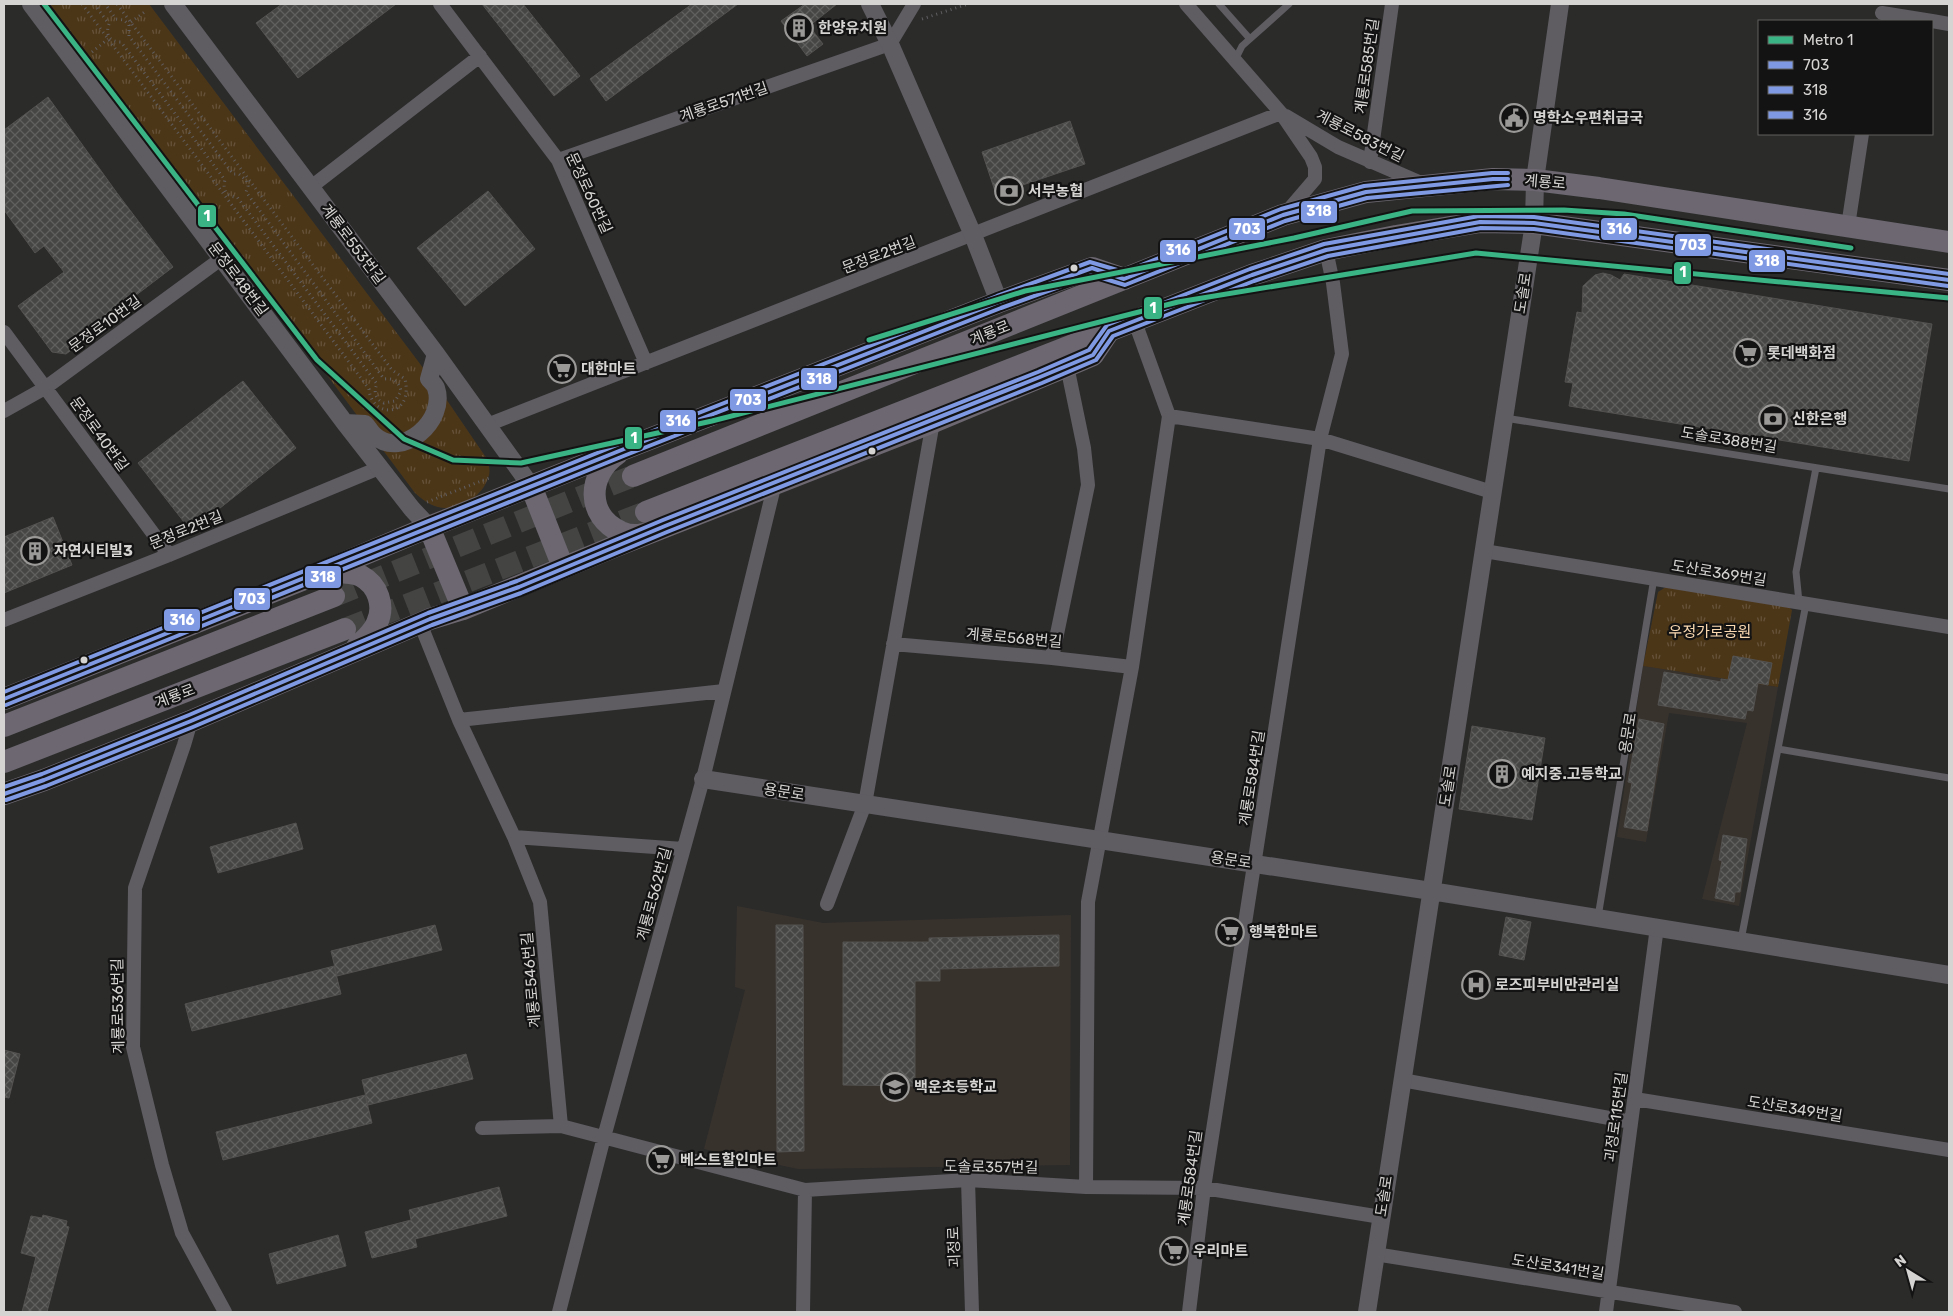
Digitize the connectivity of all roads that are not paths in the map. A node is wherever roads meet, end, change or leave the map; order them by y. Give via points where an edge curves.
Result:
1 (31, 4) edge
2 (173, 4) edge
3 (440, 4) edge
4 (870, 4) edge
5 (914, 4) edge
6 (1186, 4) edge
7 (1219, 4) edge
8 (1288, 4) edge
9 (1392, 4) edge
10 (1560, 4) edge
11 (1882, 13) edge
12 (1926, 20) edge
13 (1933, 21) edge
14 (1949, 24) edge
15 (1250, 39) junction
16 (890, 44) junction
17 (480, 56) junction
18 (1235, 60) junction
19 (1281, 113) junction
20 (1862, 135) edge
21 (558, 160) junction
22 (1370, 162) junction
23 (1535, 180) junction
24 (1426, 186) junction
25 (311, 187) junction
26 (1283, 215) junction
27 (1534, 223) junction
28 (1848, 226) junction
29 (973, 235) junction
30 (1949, 242) edge
31 (1326, 250) junction
32 (222, 258) junction
33 (1124, 279) junction
34 (1949, 280) edge
35 (999, 302) junction
36 (1135, 322) junction
37 (1109, 331) junction
38 (4, 332) edge
39 (436, 354) junction
40 (646, 363) junction
41 (1067, 366) junction
42 (45, 388) junction
43 (4, 410) edge
44 (1169, 416) junction
45 (1504, 418) junction
46 (933, 422) junction
47 (345, 423) junction
48 (487, 425) junction
49 (1320, 439) junction
50 (624, 449) junction
51 (379, 468) junction
52 (1816, 468) junction
53 (633, 476) tunnel mouth
54 (775, 483) junction
55 (531, 486) junction
56 (1949, 489) edge
57 (1492, 492) junction
58 (650, 521) junction
59 (430, 527) junction
60 (1484, 551) junction
61 (169, 555) junction
62 (563, 567) junction
63 (322, 572) junction
64 (1654, 578) junction
65 (334, 596) tunnel mouth
66 (1799, 602) junction
67 (463, 609) junction
68 (4, 620) edge
69 (420, 624) junction
70 (1949, 627) edge
71 (345, 629) tunnel mouth
72 (893, 644) junction
73 (353, 652) junction
74 (1052, 658) junction
75 (1132, 667) junction
76 (724, 691) junction
77 (4, 699) edge
78 (459, 720) junction
79 (191, 721) junction
80 (4, 726) edge
81 (1778, 749) junction
82 (4, 762) edge
83 (1949, 778) edge
84 (703, 779) junction
85 (4, 794) edge
86 (865, 804) junction
87 (514, 837) junction
88 (1100, 840) junction
89 (683, 849) junction
90 (1255, 864) junction
91 (1431, 891) junction
92 (827, 904) dead end
93 (1598, 918) junction
94 (1656, 927) junction
95 (1740, 941) junction
96 (1949, 975) edge
97 (1402, 1080) junction
98 (1635, 1099) junction
99 (1631, 1122) junction
100 (561, 1126) junction
101 (482, 1128) dead end
102 (604, 1137) junction
103 (1949, 1150) edge
104 (968, 1180) junction
105 (1086, 1187) junction
106 (1204, 1188) junction
107 (805, 1190) junction
108 (1381, 1218) junction
109 (1376, 1254) junction
110 (1609, 1292) junction
111 (225, 1312) edge
112 (558, 1312) edge
113 (802, 1312) edge
114 (972, 1312) edge
115 (1188, 1312) edge
116 (1366, 1312) edge
117 (1606, 1312) edge
118 (1735, 1312) edge

1 - 32 street, 문정로48번길
2 - 25 street, 계룡로553번길
3 - 17 street, 문정로60번길
4 - 16 street
5 - 16 street
6 - 18 street, 계룡로583번길
7 - 15 lane
8 - 15 lane
9 - 22 street, 계룡로585번길
10 - 23 street, 도솔로
11 - 12 street
13 - 14 street
15 - 18 lane
16 - 21 street, 계룡로571번길
16 - 29 street
17 - 21 street, 문정로60번길
17 - 25 street
18 - 19 street, 계룡로583번길
19 - 22 street, 계룡로583번길
19 - 26 street, 계룡로583번길 via 1315,167 1315,179
19 - 29 street, 문정로2번길
20 - 28 street
21 - 40 street, 문정로60번길
22 - 24 street, 계룡로583번길
23 - 24 main road, 계룡로 via 1493,179
23 - 27 street, 도솔로
23 - 28 main road, 계룡로
24 - 26 main road, 계룡로 via 1366,192
25 - 39 street, 계룡로553번길
26 - 33 main road, 계룡로
27 - 31 main road, 계룡로 via 1480,222
27 - 34 main road, 계룡로
27 - 45 street, 도솔로
28 - 30 main road, 계룡로
29 - 35 street
29 - 40 street, 문정로2번길
31 - 36 main road, 계룡로 via 1252,275
31 - 49 street, 계룡로584번길 via 1342,354
32 - 42 street, 문정로10번길
32 - 47 street, 문정로48번길
33 - 35 main road, 계룡로 via 1092,268
33 - 53 main road, 계룡로
35 - 50 main road, 계룡로
36 - 37 main road, 계룡로
36 - 44 street
37 - 41 main road, 계룡로 via 1093,355
37 - 58 main road, 계룡로
38 - 42 street, 문정로40번길
39 - 47 street via 429,379 436,389 436,405 429,424 414,438 393,444 375,437 365,424
39 - 48 street, 계룡로553번길
40 - 48 street, 문정로2번길
41 - 46 main road, 계룡로
41 - 74 street via 1088,485
42 - 43 street, 문정로10번길
42 - 61 street, 문정로40번길
44 - 49 street
44 - 75 street
45 - 52 lane, 도솔로388번길
45 - 57 street, 도솔로
46 - 54 main road, 계룡로
46 - 72 street
47 - 51 street, 문정로48번길
48 - 55 street, 계룡로553번길
49 - 57 street
49 - 90 street, 계룡로584번길
50 - 55 main road, 계룡로
50 - 58 main road via 603,466 596,478 596,506 608,524 626,534 640,535
51 - 59 street, 문정로48번길
51 - 61 street, 문정로2번길
52 - 56 lane, 도솔로388번길
52 - 66 lane via 1796,572
54 - 58 main road, 계룡로
54 - 76 street, 계룡로562번길
55 - 59 main road, 계룡로
55 - 62 main road
57 - 60 street, 도솔로
58 - 62 main road, 계룡로
59 - 63 main road, 계룡로
59 - 67 main road
60 - 64 street, 도산로369번길
60 - 91 street, 도솔로
61 - 68 street, 문정로2번길
62 - 67 main road, 계룡로
63 - 73 main road via 360,576 377,591 381,614 377,625
63 - 77 main road, 계룡로
64 - 66 street, 도산로369번길
64 - 93 lane, 용문로
65 - 80 main road
66 - 70 street, 도산로369번길
66 - 81 lane via 1805,609
67 - 69 main road, 계룡로
69 - 73 main road, 계룡로
69 - 78 street, 계룡로546번길
71 - 82 main road, 계룡로
72 - 74 street, 계룡로568번길
72 - 86 street
73 - 79 main road, 계룡로
74 - 75 street, 계룡로568번길
75 - 88 street
76 - 78 street
76 - 84 street, 계룡로562번길
78 - 87 street, 계룡로546번길
79 - 85 main road, 계룡로
79 - 111 street, 계룡로536번길 via 135,888 133,1047 182,1233
81 - 83 lane
81 - 95 lane
84 - 86 street, 용문로
84 - 89 street, 계룡로562번길
86 - 88 street, 용문로
86 - 92 street
87 - 89 street
87 - 100 street, 계룡로546번길 via 540,902
88 - 90 street, 용문로
88 - 105 street via 1088,902
89 - 102 street, 계룡로562번길
90 - 91 street, 용문로
90 - 106 street, 계룡로584번길
91 - 93 street, 용문로
91 - 97 street, 도솔로
93 - 94 street, 용문로
94 - 95 street, 용문로
94 - 98 street, 괴정로115번길
95 - 96 street, 용문로
97 - 99 street
97 - 108 street, 도솔로
98 - 99 street, 괴정로115번길
98 - 103 street, 도산로349번길
99 - 110 street, 괴정로115번길
100 - 101 street
100 - 102 street
102 - 107 street, 도솔로357번길
102 - 112 street, 계룡로562번길
104 - 105 street, 도솔로357번길
104 - 107 street, 도솔로357번길
104 - 114 street, 괴정로
105 - 106 street, 도솔로357번길
106 - 108 street, 도솔로357번길
106 - 115 street, 계룡로584번길
107 - 113 street
108 - 109 street, 도솔로
109 - 110 street, 도산로341번길
109 - 116 street, 도솔로
110 - 117 street, 괴정로115번길
110 - 118 street, 도산로341번길

